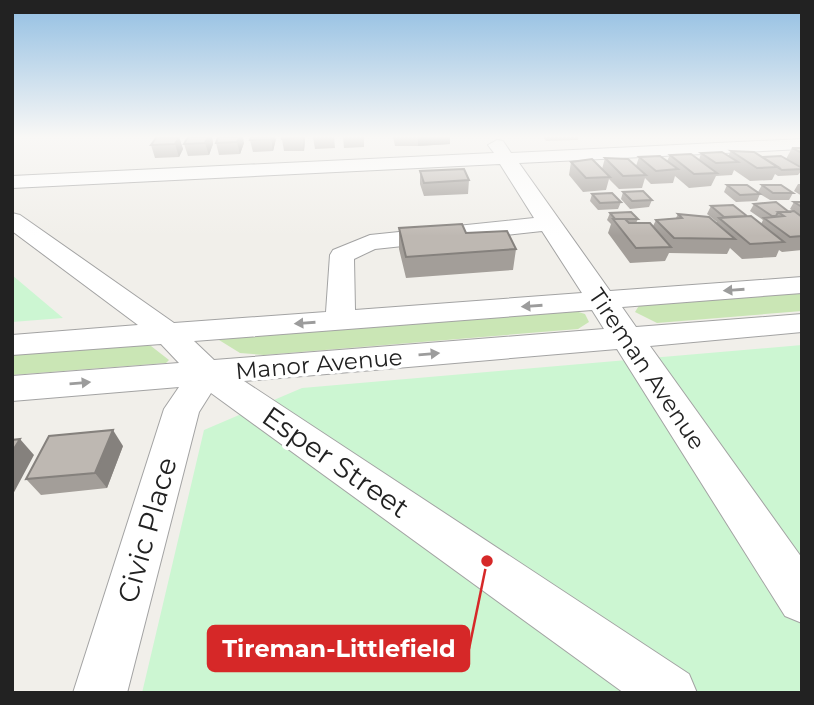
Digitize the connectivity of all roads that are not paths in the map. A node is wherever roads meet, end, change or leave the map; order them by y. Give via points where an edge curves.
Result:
1 (194, 170) edge
2 (514, 170) edge
3 (12, 183) edge
4 (12, 220) edge
5 (549, 223) junction
6 (802, 285) edge
7 (600, 300) junction
8 (340, 320) junction
9 (802, 323) edge
10 (168, 333) junction
11 (625, 338) junction
12 (12, 345) edge
13 (207, 373) junction
14 (12, 389) edge
15 (802, 599) edge
16 (100, 693) edge
17 (670, 693) edge

1 - 3 street
2 - 5 street, Tireman Avenue
4 - 10 street, Esper Street
5 - 7 street, Tireman Avenue
5 - 8 street via 370,242 342,255
6 -> 7 street, Manor Avenue
7 -> 8 street, Manor Avenue
7 - 11 street, Tireman Avenue
8 -> 10 street, Manor Avenue
9 - 11 street, Manor Avenue
10 - 12 street, Manor Avenue
10 - 13 street, Esper Street
13 -> 11 street, Manor Avenue
11 - 15 street, Tireman Avenue
14 -> 13 street, Manor Avenue
13 - 16 street, Civic Place via 182,409
13 - 17 street, Esper Street

